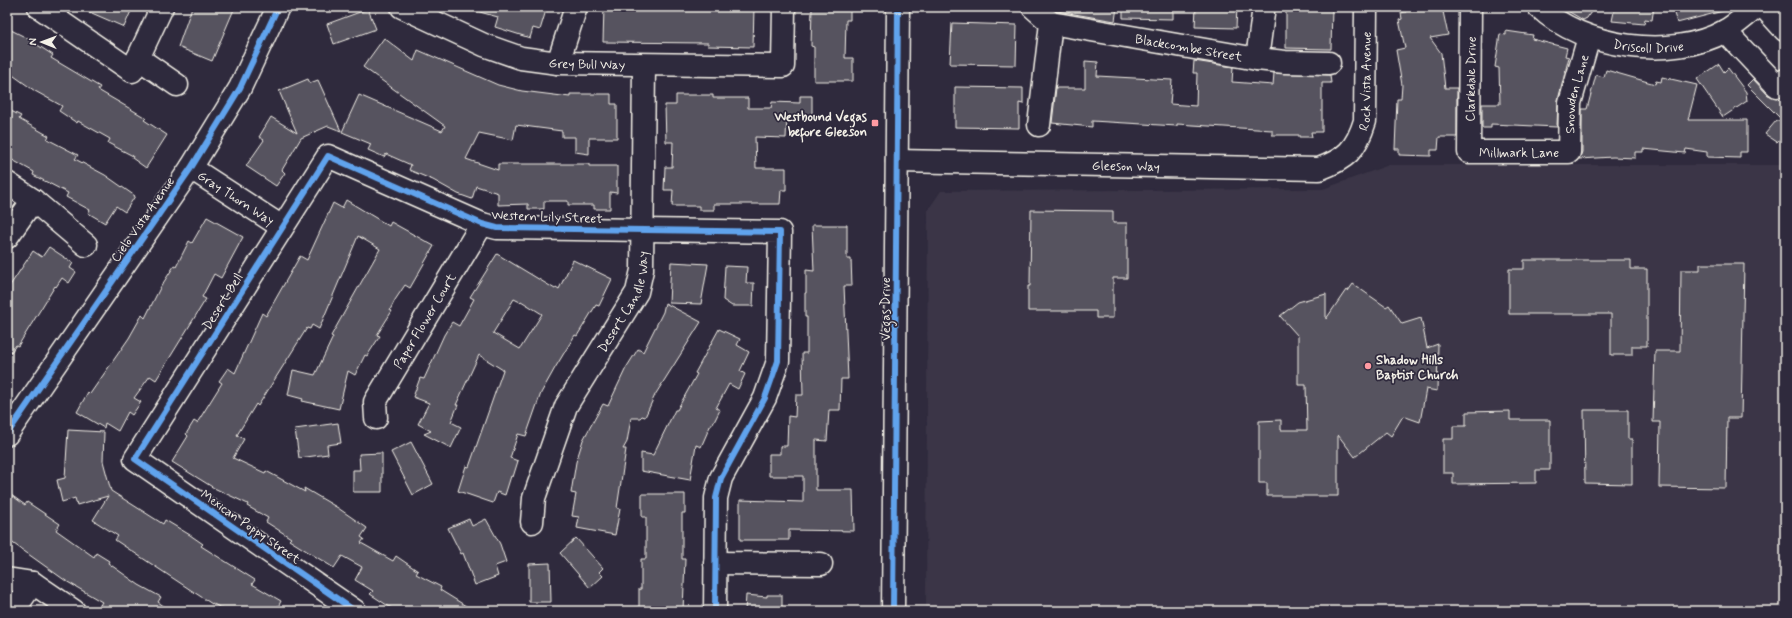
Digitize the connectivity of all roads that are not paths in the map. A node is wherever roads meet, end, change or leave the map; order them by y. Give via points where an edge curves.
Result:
1 (39, 7) edge
2 (162, 7) edge
3 (278, 7) edge
4 (402, 7) edge
5 (576, 7) edge
6 (784, 7) edge
7 (898, 7) edge
8 (1033, 7) edge
9 (1262, 7) edge
10 (1366, 7) edge
11 (1470, 7) edge
12 (1539, 7) edge
13 (1757, 7) edge
14 (1764, 7) edge
15 (1051, 23) junction
16 (1785, 30) edge
17 (1725, 31) junction
18 (1588, 37) junction
19 (138, 58) junction
20 (1258, 59) junction
21 (1328, 63) dead end
22 (558, 64) junction
23 (644, 64) junction
24 (1781, 83) edge
25 (177, 85) dead end
26 (1039, 125) dead end
27 (1351, 152) joint
28 (1469, 152) joint
29 (1569, 152) joint
30 (328, 156) joint
31 (897, 161) junction
32 (192, 168) junction
33 (7, 183) edge
34 (33, 200) junction
35 (482, 224) junction
36 (282, 227) junction
37 (642, 230) junction
38 (7, 238) edge
39 (86, 245) dead end
40 (376, 418) dead end
41 (7, 434) edge
42 (135, 459) joint
43 (532, 522) dead end
44 (715, 563) junction
45 (821, 564) dead end
46 (7, 579) edge
47 (33, 583) junction
48 (13, 611) edge
49 (74, 611) edge
50 (355, 611) edge
51 (714, 611) edge
52 (893, 611) edge

1 - 19 street via 132,71
2 - 19 street
3 - 32 street, Cielo Vista Avenue via 240,88
4 - 22 street, Grey Bull Way via 484,45 521,58
5 - 22 street
6 - 23 street, Grey Bull Way via 783,66
7 - 31 street, Vegas Drive
8 - 15 street
9 - 20 street
10 - 27 street, Rock Vista Avenue via 1365,121 1360,137
11 - 28 street, Clarkdale Drive
12 - 18 street, Driscoll Drive via 1551,18
13 - 17 street, Driscoll Drive
14 - 16 street
15 - 20 street, Blackcombe Street
15 - 26 street
17 - 18 street, Driscoll Drive via 1703,40 1663,48 1633,47
17 - 24 street
18 - 29 street, Snowden Lane via 1570,103
19 - 25 street
20 - 21 street, Blackcombe Street
22 - 23 street, Grey Bull Way
23 - 37 street, Desert Candle Way
27 - 31 street, Gleeson Way via 1338,162 1319,169
28 - 29 street, Millmark Lane
30 - 35 street, Western Lily Street
30 - 36 street, Desert Bell
31 - 52 street, Vegas Drive
32 - 36 street, Gray Thorn Way
32 - 41 street, Cielo Vista Avenue
33 - 34 street
34 - 38 street
34 - 39 street
35 - 37 street, Western Lily Street via 498,228
35 - 40 street, Paper Flower Court via 375,402
36 - 42 street, Desert Bell
37 - 43 street, Desert Candle Way via 642,270 637,292 566,406 534,498
37 - 44 street, Western Lily Street via 780,232 778,361 765,398 720,478 716,498
42 - 50 street, Mexican Poppy Street
44 - 45 street
44 - 51 street
46 - 47 street
47 - 48 street
47 - 49 street

